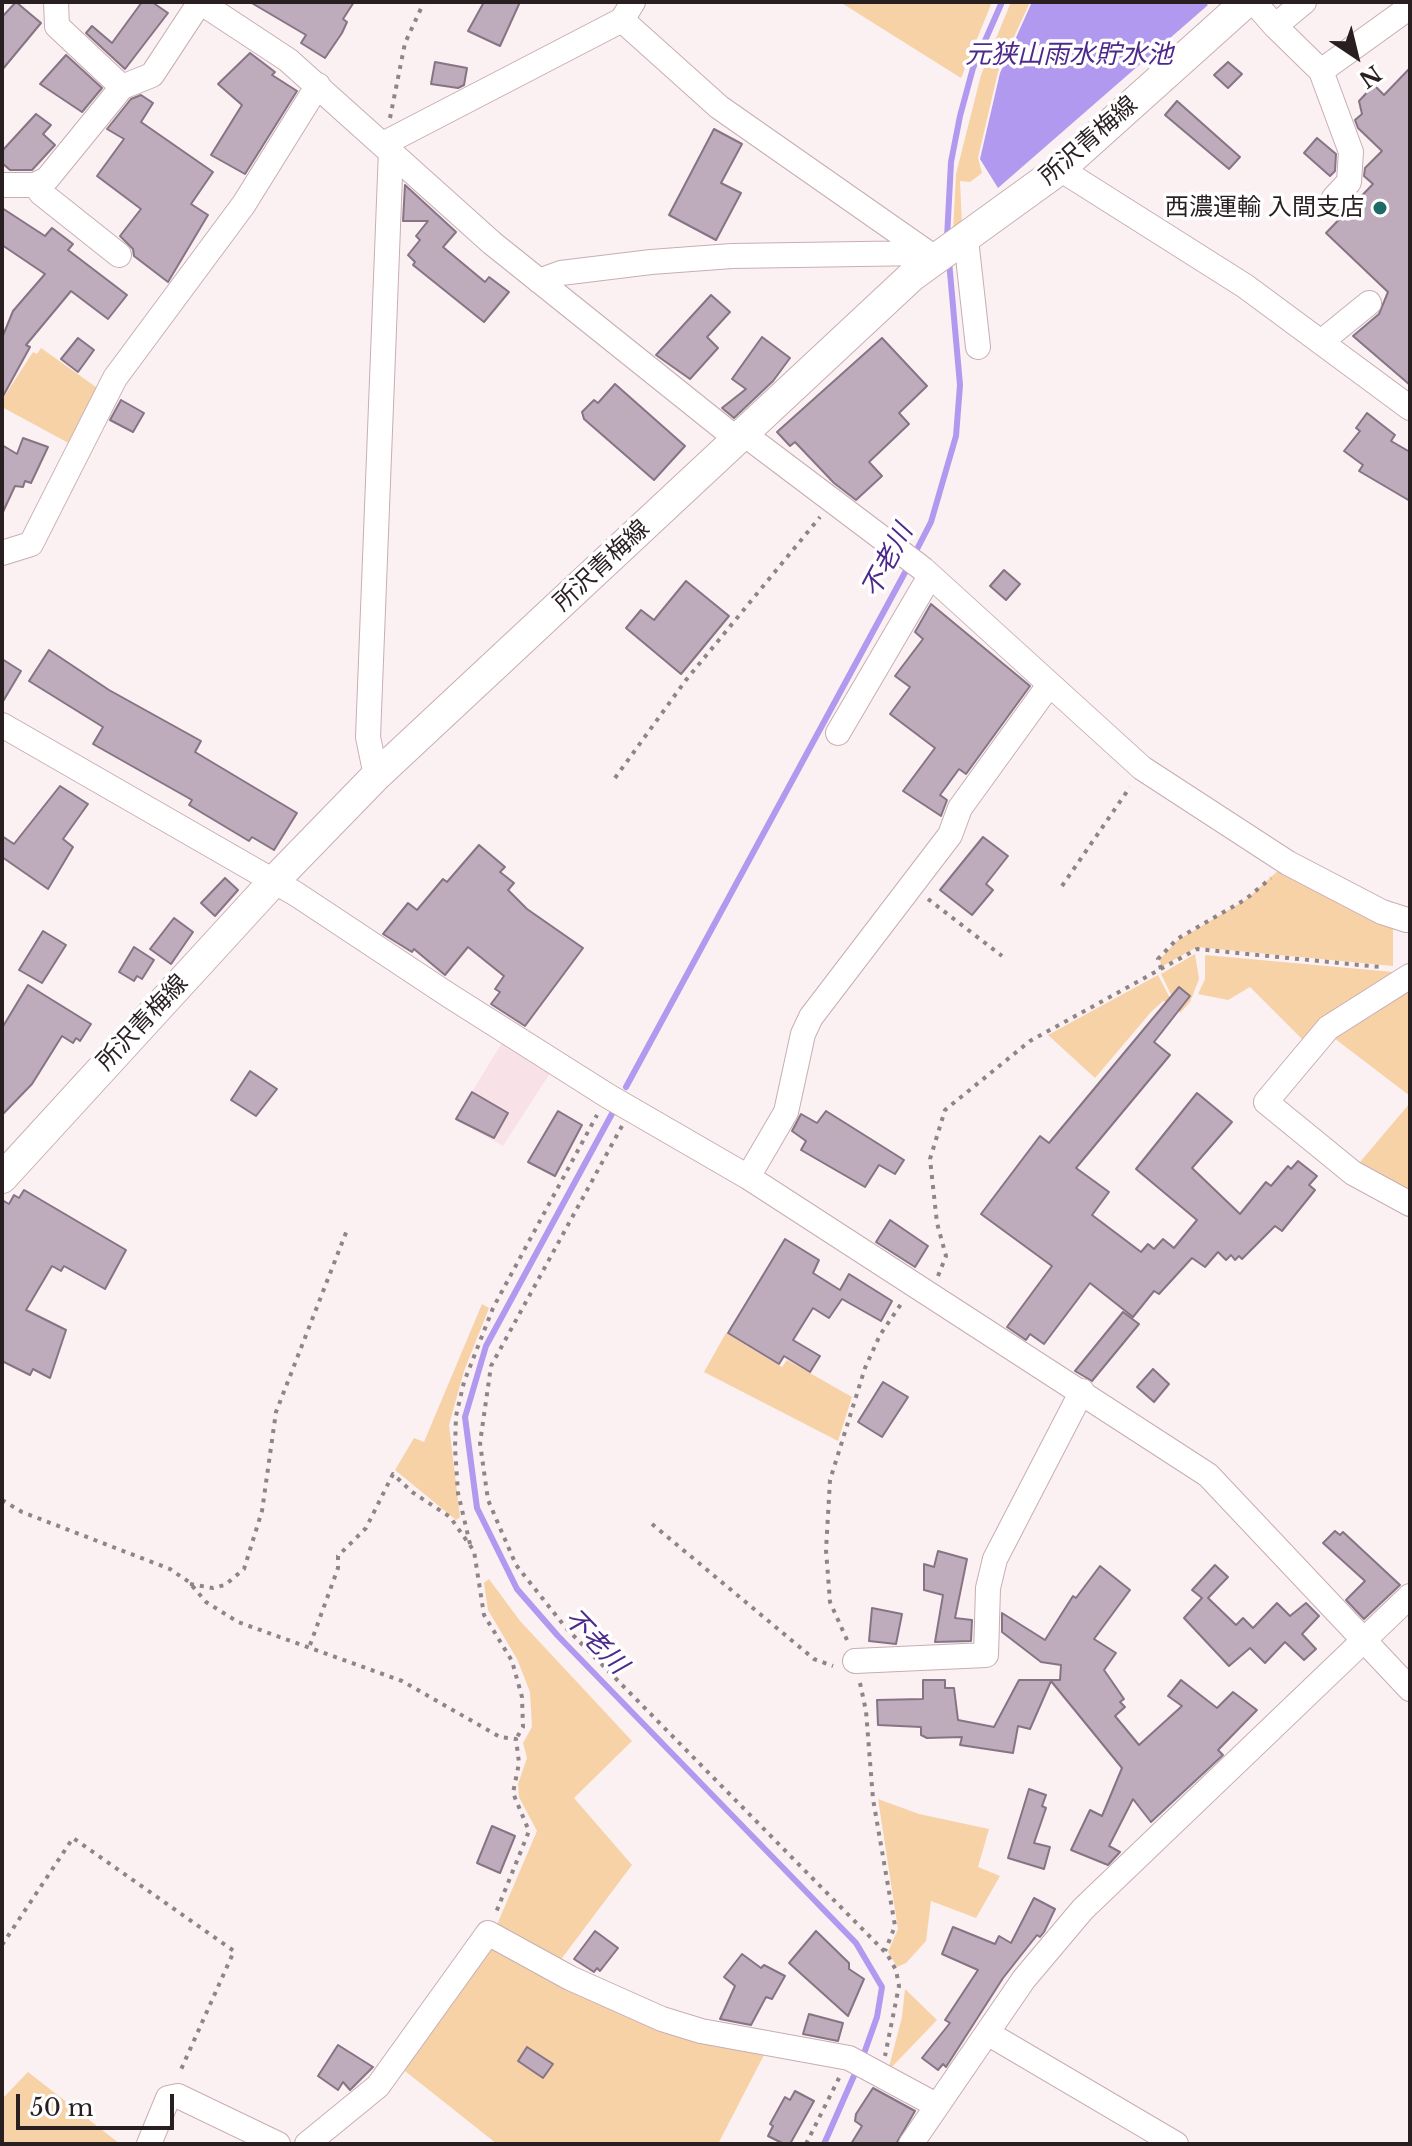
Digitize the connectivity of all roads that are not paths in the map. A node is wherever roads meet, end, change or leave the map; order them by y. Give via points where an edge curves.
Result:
1 (56, 2) edge
2 (200, 2) edge
3 (1246, 2) edge
4 (1254, 2) edge
5 (1304, 2) edge
6 (1410, 7) edge
7 (627, 11) edge
8 (1275, 26) junction
9 (1321, 71) junction
10 (318, 85) junction
11 (122, 87) junction
12 (387, 144) junction
13 (1060, 169) junction
14 (2, 185) edge
15 (35, 185) junction
16 (1334, 198) dead end
17 (946, 248) junction
18 (119, 255) dead end
19 (539, 281) junction
20 (1369, 303) dead end
21 (1321, 342) junction
22 (978, 347) dead end
23 (1410, 408) edge
24 (741, 437) junction
25 (2, 553) edge
26 (919, 567) junction
27 (1049, 685) junction
28 (2, 725) edge
29 (838, 733) dead end
30 (376, 776) junction
31 (274, 881) junction
32 (1409, 924) edge
33 (1402, 972) edge
34 (748, 1177) junction
35 (2, 1178) edge
36 (1410, 1204) edge
37 (1082, 1391) junction
38 (1410, 1596) edge
39 (1364, 1642) junction
40 (855, 1661) road end
41 (1410, 1689) edge
42 (989, 2034) junction
43 (936, 2105) junction
44 (149, 2144) edge
45 (278, 2144) edge
46 (307, 2144) edge
47 (911, 2144) edge
48 (1176, 2144) edge

1 - 11 street via 57,26
2 - 10 street via 267,44
2 - 11 street via 152,75
3 - 13 main road, 所沢青梅線
4 - 8 street
5 - 8 street
6 - 9 street
7 - 12 street
7 - 17 street via 719,107
8 - 9 street
9 - 16 street via 1351,152 1349,182
10 - 12 street
10 - 25 street via 244,204 115,378 31,544
11 - 15 street via 47,179
12 - 19 street
12 - 30 street via 368,737
13 - 17 main road, 所沢青梅線
13 - 21 street via 1245,286
14 - 15 street
15 - 18 street
17 - 19 street via 651,262 561,273
17 - 22 street
17 - 24 main road, 所沢青梅線
19 - 24 street
20 - 21 street
21 - 23 street
24 - 26 street
24 - 30 main road, 所沢青梅線
26 - 27 street
26 - 29 street
27 - 32 street via 1142,768 1286,862
27 - 34 street via 960,808 950,835 807,1025 786,1112
28 - 31 street
30 - 31 main road, 所沢青梅線
31 - 34 street via 608,1096
31 - 35 main road, 所沢青梅線
33 - 36 street via 1328,1028 1266,1102 1353,1173
34 - 37 street
37 - 39 street via 1208,1475
37 - 40 street via 995,1559 988,1588 986,1655
38 - 39 street
39 - 41 street
39 - 42 street via 1083,1909 1024,1979
42 - 43 street
42 - 48 street
43 - 46 street via 849,2058 662,2019 570,1978 488,1933 378,2086
43 - 47 street
44 - 45 street via 168,2098 186,2099

